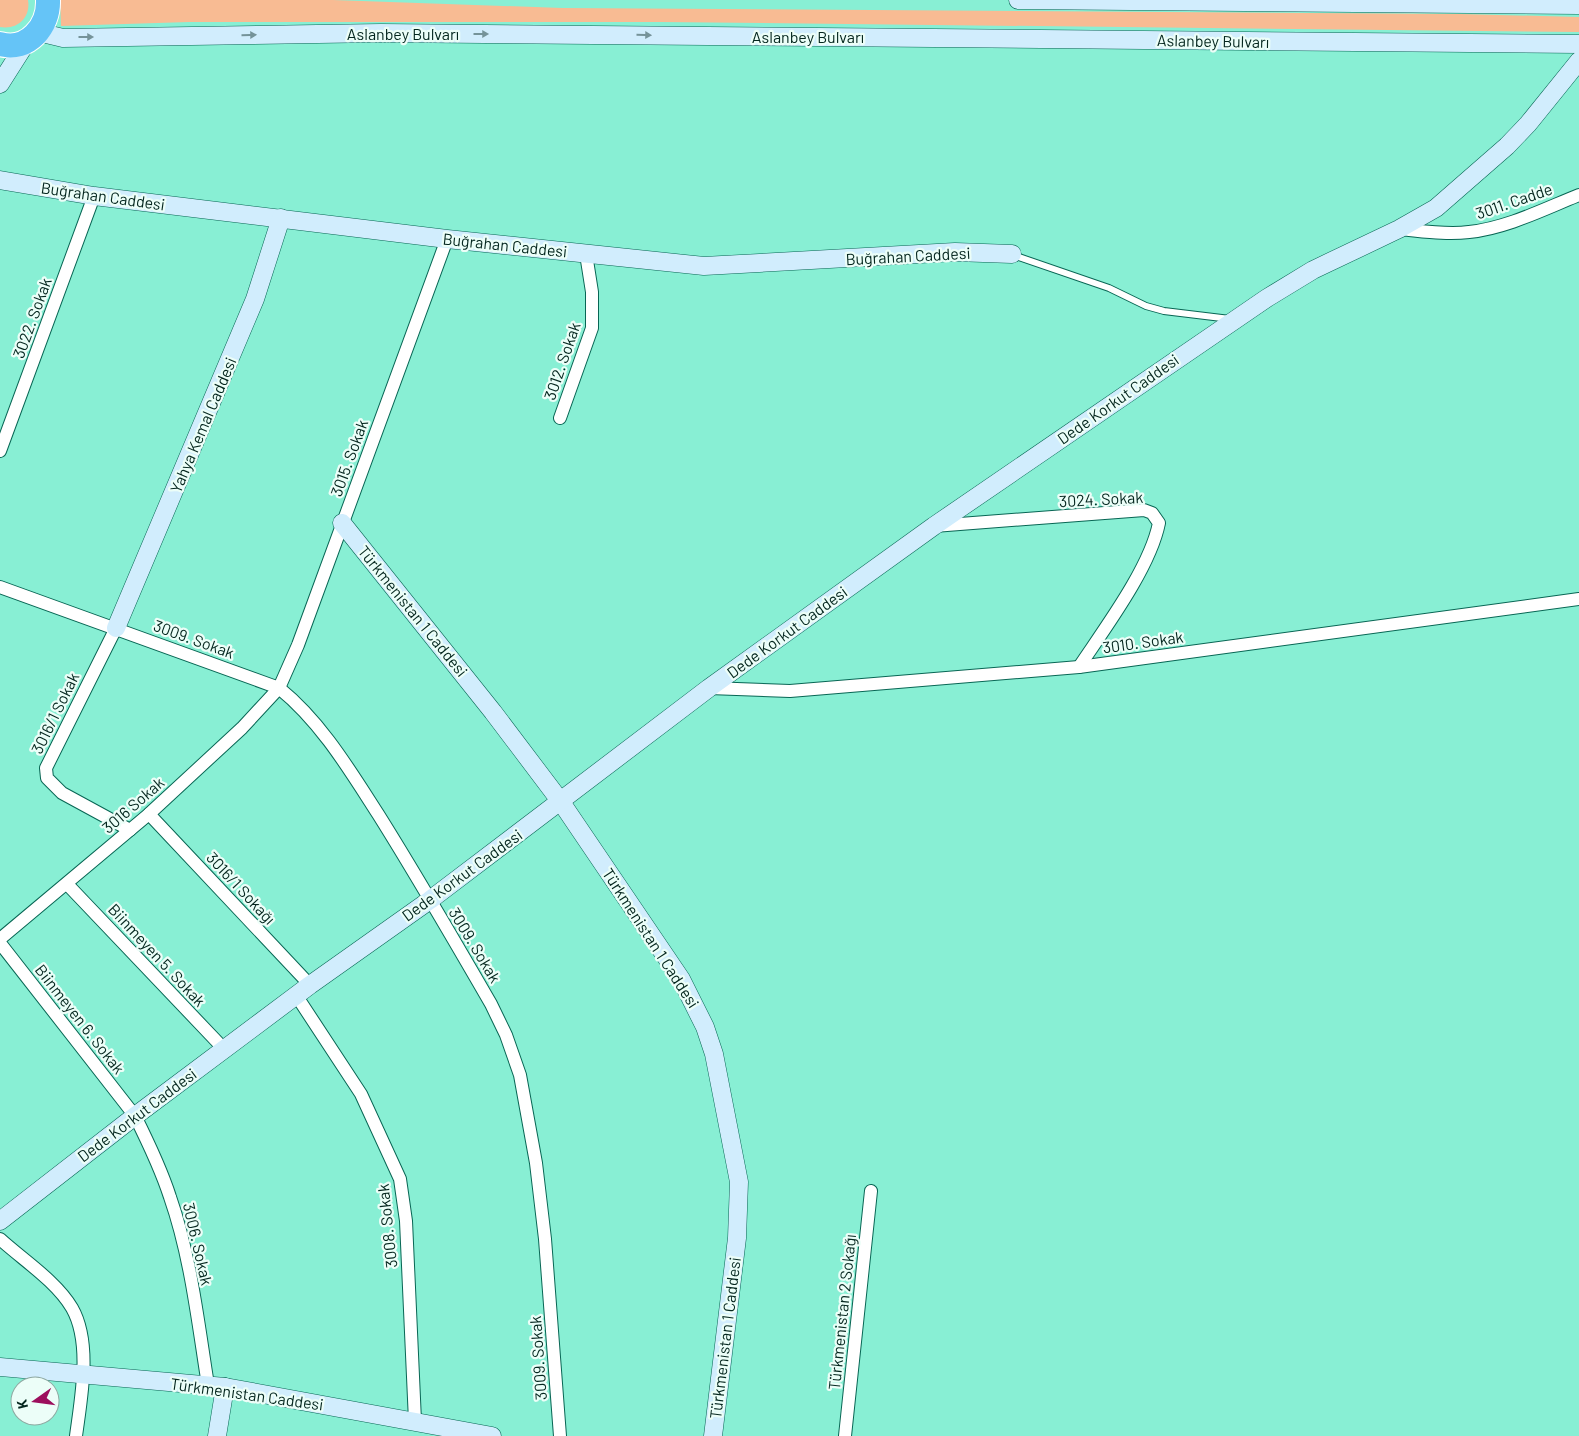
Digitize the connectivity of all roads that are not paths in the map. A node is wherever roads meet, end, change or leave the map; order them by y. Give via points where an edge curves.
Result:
1 (48, 0) edge
2 (1018, 0) edge
3 (1033, 0) edge
4 (1262, 2) edge
5 (1579, 5) edge
6 (33, 36) junction
7 (0, 44) edge
8 (1579, 44) edge
9 (1579, 61) edge
10 (0, 84) edge
11 (0, 180) edge
12 (1579, 195) edge
13 (94, 196) junction
14 (281, 218) junction
15 (1399, 229) junction
16 (447, 239) junction
17 (586, 254) junction
18 (1012, 254) joint
19 (1233, 319) junction
20 (560, 418) dead end
21 (0, 451) edge
22 (342, 523) junction
23 (934, 526) junction
24 (0, 587) edge
25 (1579, 599) edge
26 (116, 628) junction
27 (1079, 667) junction
28 (279, 688) junction
29 (710, 688) junction
30 (561, 802) junction
31 (149, 814) junction
32 (130, 830) junction
33 (67, 884) junction
34 (430, 900) junction
35 (0, 939) edge
36 (0, 943) edge
37 (303, 990) junction
38 (224, 1050) junction
39 (135, 1116) junction
40 (871, 1191) dead end
41 (0, 1221) edge
42 (0, 1239) edge
43 (0, 1367) edge
44 (84, 1374) junction
45 (216, 1386) junction
46 (415, 1421) junction
47 (76, 1436) edge
48 (217, 1436) edge
49 (492, 1436) edge
50 (560, 1436) edge
51 (713, 1436) edge
52 (845, 1436) edge

1 - 6 highway via 49,10
2 - 3 street
3 - 4 street
4 - 5 street
6 - 7 highway via 16,44
6 -> 8 street, Aslanbey Bulvarı via 381,33
6 - 10 street
9 - 15 street, Dede Korkut Caddesi via 1507,146 1436,208
11 - 13 street, Buğrahan Caddesi
12 - 15 street, 3011. Cadde via 1506,223 1469,232
13 - 14 street, Buğrahan Caddesi
13 - 21 street, 3022. Sokak
14 - 16 street, Buğrahan Caddesi
14 - 26 street, Yahya Kemal Caddesi via 255,299
15 - 19 street, Dede Korkut Caddesi via 1313,270
16 - 17 street, Buğrahan Caddesi
16 - 22 street, 3015. Sokak
17 - 18 street, Buğrahan Caddesi via 704,266 955,252
17 - 20 street, 3012. Sokak via 592,292 592,328
18 - 19 lane via 1109,288 1146,306
19 - 23 street, Dede Korkut Caddesi
22 - 28 street, 3015. Sokak
22 - 30 street, Türkmenistan 1 Caddesi
23 - 27 street, 3024. Sokak via 1144,510 1152,513 1159,523 1155,542 1116,612
23 - 29 street, Dede Korkut Caddesi
24 - 26 street, 3009. Sokak
25 - 27 street, 3010. Sokak
26 - 28 street, 3009. Sokak
26 - 32 street, 3016/1 Sokak via 46,768 47,778 62,793
27 - 29 street, 3010. Sokak via 790,691
28 - 31 street, 3016 Sokak via 228,741
28 - 34 street, 3009. Sokak via 299,704 330,742
29 - 30 street, Dede Korkut Caddesi
30 - 34 street, Dede Korkut Caddesi
30 - 51 street, Türkmenistan 1 Caddesi via 681,979 706,1027 714,1054 739,1182 739,1207
31 - 32 street, 3016 Sokak
31 - 37 street, 3016/1 Sokağı
32 - 33 street, 3016 Sokak
33 - 35 street, 3016 Sokak
33 - 38 street, Biinmeyen 5. Sokak
34 - 37 street, Dede Korkut Caddesi
34 - 50 street, 3009. Sokak via 491,1004 520,1075 536,1163 545,1239
36 - 39 street, Biinmeyen 6. Sokak
37 - 38 street, Dede Korkut Caddesi
37 - 46 street, 3008. Sokak via 361,1094 400,1179 406,1221
38 - 39 street, Dede Korkut Caddesi
39 - 41 street, Dede Korkut Caddesi
39 - 45 street, 3006. Sokak via 160,1171 179,1225
40 - 52 street, Türkmenistan 2 Sokağı
42 - 44 street via 72,1308 78,1322
43 - 44 street, Türkmenistan Caddesi
44 - 45 street, Türkmenistan Caddesi
44 - 47 street
45 - 46 street, Türkmenistan Caddesi
45 - 48 street
46 - 49 street, Türkmenistan Caddesi

